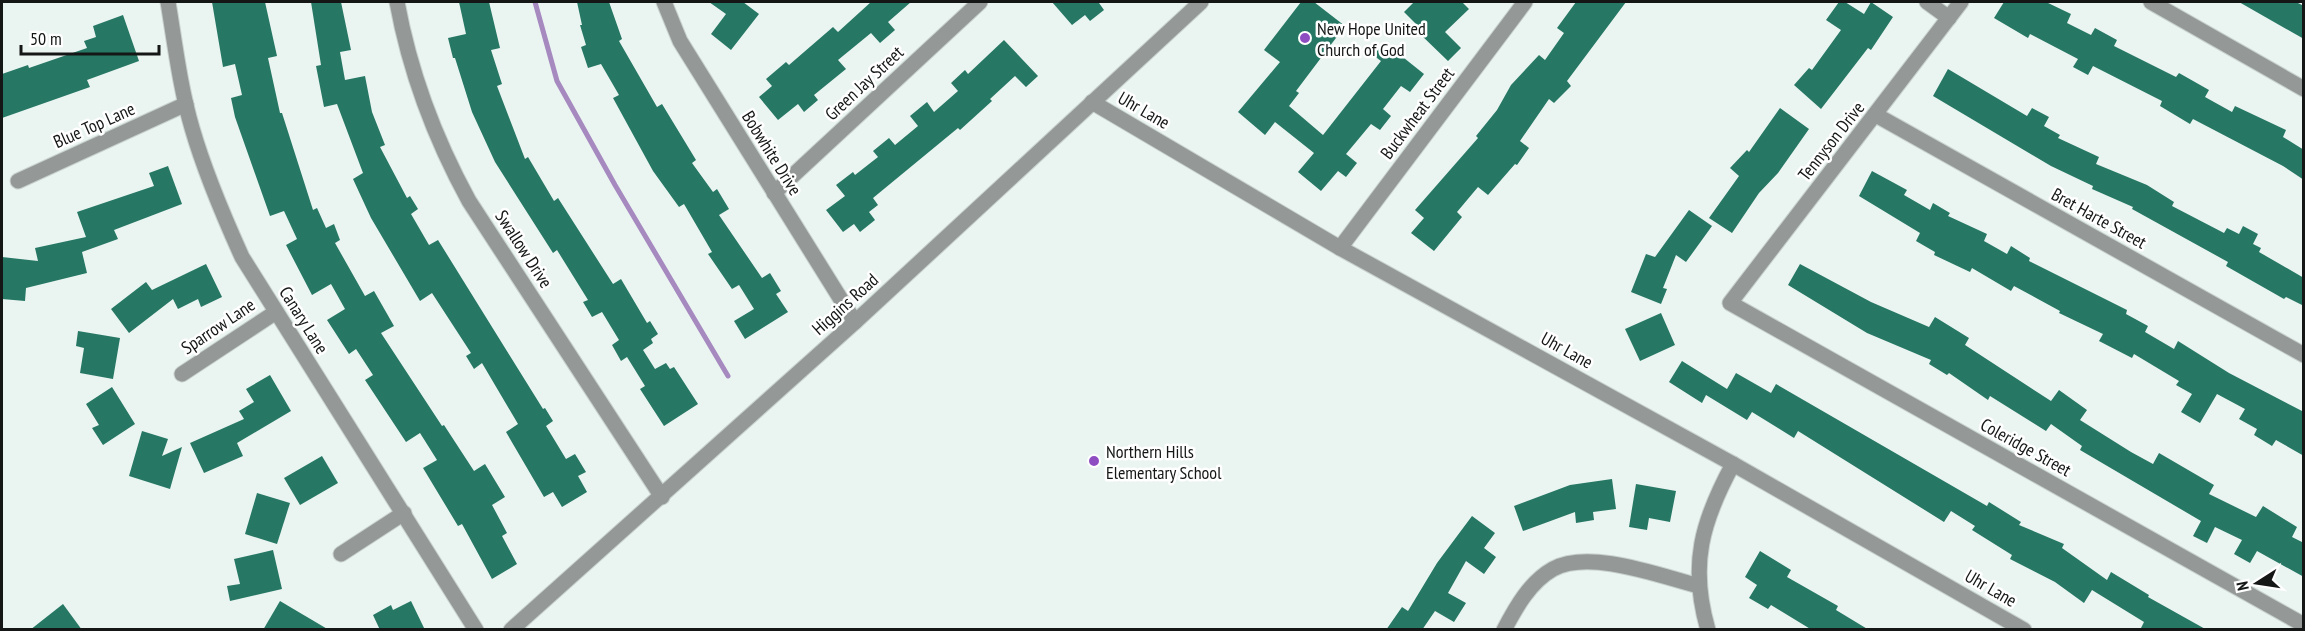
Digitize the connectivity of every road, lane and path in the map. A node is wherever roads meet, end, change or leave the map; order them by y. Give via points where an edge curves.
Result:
1 (168, 2) edge
2 (397, 2) edge
3 (664, 2) edge
4 (980, 2) edge
5 (1201, 2) edge
6 (1525, 2) edge
7 (1927, 2) edge
8 (1961, 2) edge
9 (2151, 2) edge
10 (1949, 18) junction
11 (2304, 89) edge
12 (1092, 102) junction
13 (186, 104) junction
14 (1876, 115) junction
15 (18, 181) dead end
16 (774, 193) junction
17 (1340, 248) junction
18 (1730, 303) joint
19 (276, 312) junction
20 (855, 322) junction
21 (2304, 356) edge
22 (182, 374) dead end
23 (1733, 464) junction
24 (662, 497) junction
25 (404, 513) junction
26 (341, 554) dead end
27 (1699, 586) junction
28 (2304, 625) edge
29 (476, 630) edge
30 (511, 630) edge
31 (1504, 630) edge
32 (1708, 630) edge
33 (2024, 630) edge

1 - 13 street, Canary Lane
2 - 24 street, Swallow Drive via 405,46 442,152 469,201
3 - 16 street, Bobwhite Drive via 680,41
4 - 16 street, Green Jay Street
5 - 12 street, Higgins Road
6 - 17 street, Buckwheat Street
7 - 10 street
8 - 10 street, Tennyson Drive
9 - 11 street
10 - 14 street, Tennyson Drive
12 - 17 street, Uhr Lane
12 - 20 street, Higgins Road
13 - 15 street, Blue Top Lane
13 - 19 street, Canary Lane via 213,194 242,257
14 - 18 street, Tennyson Drive
14 - 21 street, Bret Harte Street
16 - 20 street, Bobwhite Drive
17 - 23 street, Uhr Lane
18 - 28 street, Coleridge Street
19 - 22 street, Sparrow Lane
19 - 25 street, Canary Lane
20 - 24 street, Higgins Road
23 - 27 street via 1704,525 1698,561
23 - 33 street, Uhr Lane
24 - 30 street, Higgins Road
25 - 26 street
25 - 29 street, Canary Lane
27 - 31 street via 1606,563 1571,564 1555,568 1540,579 1517,605
27 - 32 street

